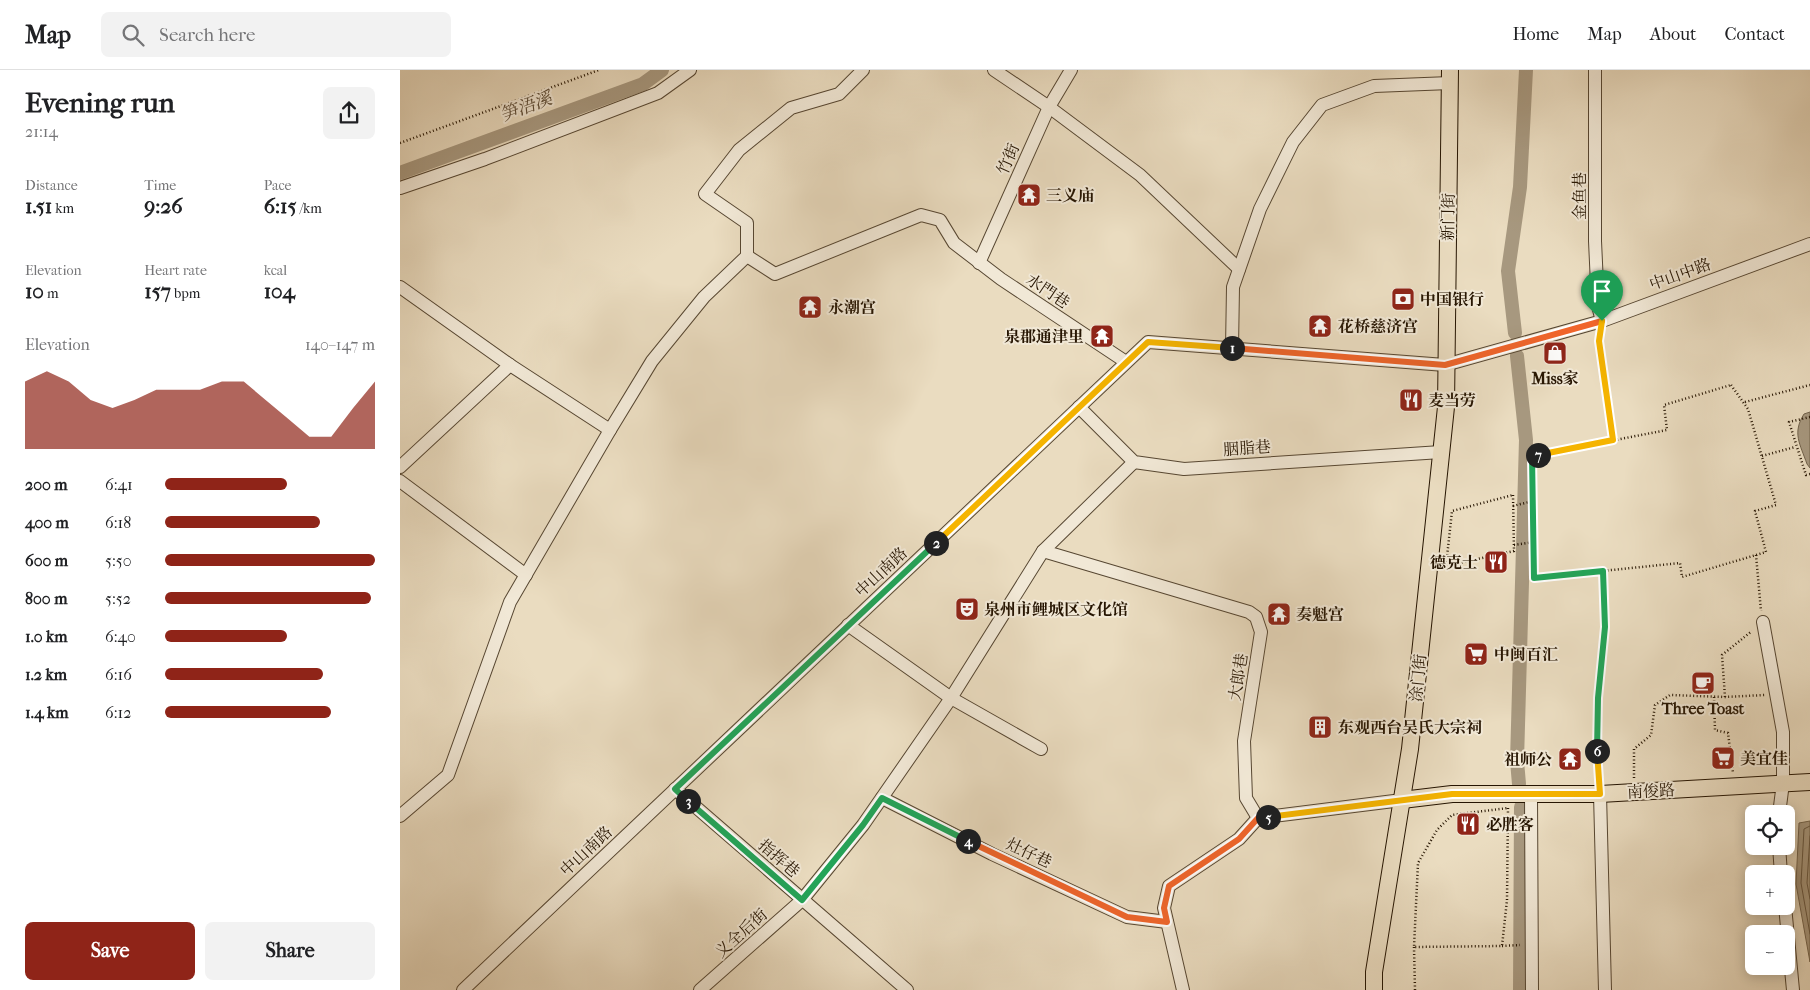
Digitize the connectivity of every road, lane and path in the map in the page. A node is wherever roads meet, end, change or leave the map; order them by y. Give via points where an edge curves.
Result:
1 (599, 70) edge
2 (690, 70) edge
3 (863, 70) edge
4 (994, 70) edge
5 (1071, 70) edge
6 (1595, 70) edge
7 (1450, 76) edge
8 (1049, 107) junction
9 (400, 143) edge
10 (400, 188) edge
11 (1810, 244) edge
12 (747, 256) junction
13 (979, 262) junction
14 (1239, 269) junction
15 (400, 287) edge
16 (1602, 321) junction
17 (1232, 348) junction
18 (1126, 362) junction
19 (510, 364) junction
20 (1445, 365) junction
21 (1810, 385) edge
22 (1745, 402) junction
23 (1079, 407) junction
24 (1810, 416) edge
25 (610, 430) junction
26 (1613, 440) junction
27 (1795, 447) junction
28 (1441, 452) junction
29 (1762, 456) junction
30 (1134, 462) junction
31 (400, 467) edge
32 (1810, 474) edge
33 (400, 481) edge
34 (1533, 501) junction
35 (1513, 506) junction
36 (1534, 542) junction
37 (1514, 546) junction
38 (1043, 551) junction
39 (1756, 555) junction
40 (1603, 571) junction
41 (526, 575) junction
42 (1763, 622) junction
43 (848, 626) junction
44 (1776, 694) junction
45 (1714, 697) junction
46 (1725, 697) junction
47 (951, 698) junction
48 (1041, 749) dead end
49 (1810, 782) edge
50 (1783, 783) junction
51 (1735, 786) junction
52 (675, 789) junction
53 (1634, 792) junction
54 (1600, 794) junction
55 (1531, 796) junction
56 (882, 798) junction
57 (1402, 800) junction
58 (1780, 805) edge
59 (400, 816) edge
60 (1258, 818) junction
61 (802, 900) junction
62 (1786, 915) edge
63 (1167, 922) junction
64 (1532, 945) junction
65 (1502, 946) junction
66 (1414, 947) junction
67 (463, 990) edge
68 (700, 990) edge
69 (907, 990) edge
70 (1183, 990) edge
71 (1374, 990) edge
72 (1415, 990) edge
73 (1532, 990) edge
74 (1605, 990) edge
75 (1793, 990) edge

1 - 9 path
2 - 10 street via 658,93
3 - 12 street via 839,94 791,108 739,150 705,194 747,223
4 - 8 street
5 - 8 street, 竹街
6 - 16 street, 金鱼巷 via 1596,241 1598,306
7 - 14 street via 1374,86 1322,105 1290,148 1260,209
7 - 20 main road, 新门街
8 - 13 street, 竹街
8 - 14 street via 1140,175
11 - 16 street, 中山中路
12 - 13 street, 水門巷 via 775,274 922,215 940,220 954,243
12 - 25 street via 704,297 652,361
13 - 18 street, 水門巷
14 - 17 street via 1233,287
15 - 19 street
16 - 20 street, 中山中路
16 - 26 path via 1599,341
17 - 18 street, 中山南路 via 1148,342
17 - 20 street, 中山南路
18 - 23 street, 中山南路
19 - 25 street
19 - 31 street
20 - 28 main road, 涂门街 via 1446,407
21 - 22 path
22 - 26 path via 1730,385 1664,405 1667,430
22 - 29 path
23 - 30 street
23 - 43 street, 中山南路
24 - 27 path via 1789,422
25 - 41 street
26 - 34 path via 1532,456
27 - 29 path
27 - 32 path via 1806,475
28 - 30 street, 胭脂巷 via 1184,469
28 - 57 main road, 涂门街
29 - 39 path via 1776,506 1755,511 1766,552
30 - 38 street, 义全后街
33 - 41 street
34 - 35 path
34 - 36 path
35 - 37 path
35 - 37 path via 1513,495 1452,511 1446,566 1514,551
36 - 37 path
36 - 40 path via 1534,578
38 - 47 street, 义全后街
38 - 60 street, 大郎巷 via 1249,612 1256,617 1261,632 1244,741 1246,798
39 - 40 path via 1682,577 1680,563
39 - 42 path
40 - 54 path via 1605,627 1598,698 1597,765
41 - 59 street via 510,602 448,775
42 - 44 street
42 - 46 path via 1722,655
43 - 47 street
43 - 52 street, 中山南路
44 - 46 path
44 - 50 street via 1783,732
45 - 46 path
45 - 51 path via 1715,730 1728,733
45 - 53 path via 1670,695 1655,705 1651,734 1634,749
47 - 48 street
47 - 56 street, 义全后街
49 - 50 main road, 南俊路
50 - 51 main road, 南俊路
50 - 58 street
51 - 53 main road, 南俊路
52 - 61 street, 指挥巷
52 - 67 street, 中山南路
53 - 54 main road, 南俊路
54 - 55 main road, 南俊路
54 - 74 street
55 - 57 main road, 南俊路 via 1452,794
55 - 64 street
56 - 61 street, 义全后街
56 - 63 street, 灶仔巷 via 1127,917
57 - 60 street
57 - 71 main road, 涂门街 via 1374,972
60 - 63 street via 1239,839 1169,886 1164,908
61 - 68 street, 义全后街
61 - 69 street, 指挥巷
62 - 75 street
63 - 70 street
64 - 65 path
64 - 73 street
65 - 66 path
65 - 66 path via 1508,900 1508,808 1452,815 1437,830 1418,863
66 - 72 path

